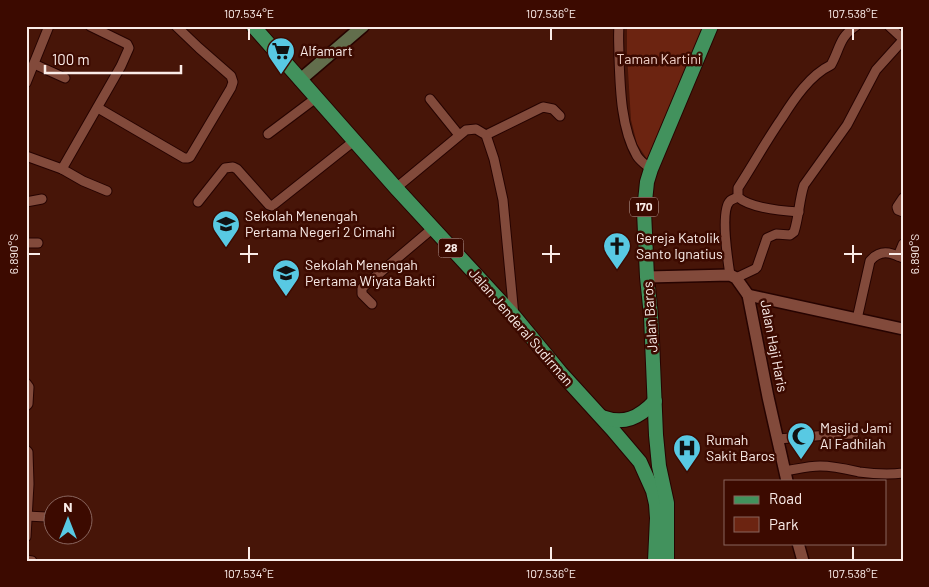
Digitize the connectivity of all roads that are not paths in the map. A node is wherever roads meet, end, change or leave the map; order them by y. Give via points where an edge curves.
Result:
1 (49, 26) edge
2 (90, 26) edge
3 (176, 26) edge
4 (252, 26) edge
5 (363, 26) edge
6 (619, 26) edge
7 (711, 26) edge
8 (856, 26) edge
9 (889, 26) edge
10 (903, 39) edge
11 (34, 64) junction
12 (65, 78) dead end
13 (300, 80) junction
14 (26, 83) edge
15 (316, 98) junction
16 (430, 99) dead end
17 (98, 108) junction
18 (560, 116) dead end
19 (268, 134) dead end
20 (459, 135) junction
21 (486, 135) junction
22 (354, 141) junction
23 (26, 156) edge
24 (62, 169) junction
25 (651, 169) junction
26 (396, 188) junction
27 (107, 191) dead end
28 (738, 197) junction
29 (903, 198) edge
30 (42, 199) dead end
31 (26, 202) edge
32 (198, 202) dead end
33 (799, 212) junction
34 (903, 212) edge
35 (433, 228) junction
36 (26, 243) edge
37 (38, 243) dead end
38 (903, 244) edge
39 (901, 257) edge
40 (733, 277) junction
41 (647, 278) junction
42 (748, 295) junction
43 (372, 304) dead end
44 (514, 316) junction
45 (857, 320) junction
46 (903, 329) edge
47 (26, 383) edge
48 (654, 401) junction
49 (26, 406) edge
50 (602, 417) junction
51 (854, 434) dead end
52 (778, 439) junction
53 (26, 450) edge
54 (657, 453) junction
55 (640, 462) junction
56 (903, 473) edge
57 (786, 476) edge
58 (28, 484) edge
59 (27, 516) edge
60 (42, 517) edge
61 (26, 537) edge
62 (798, 544) edge
63 (26, 560) edge
64 (32, 561) edge
65 (655, 561) edge
66 (667, 561) edge
67 (803, 561) edge

1 - 11 street
2 - 17 street via 127,44 129,48
3 - 17 street via 233,78 231,88 190,157 184,158
4 - 13 main road, Jalan Jenderal Sudirman / 28
5 - 13 main road
6 - 25 street via 620,89 625,123 637,156
7 - 25 main road, Jalan Baros / 170
8 - 28 street via 843,38 831,65 822,69 796,97 738,188
9 - 10 street
10 - 33 street via 876,70 847,124 804,184
11 - 12 street
11 - 14 street
13 - 15 main road, Jalan Jenderal Sudirman / 28
15 - 19 street
15 - 22 main road, Jalan Jenderal Sudirman / 28
16 - 20 street
17 - 24 street
18 - 21 street via 553,109 543,107
20 - 21 street via 476,129
20 - 26 street
21 - 44 street via 503,200
22 - 26 main road, Jalan Jenderal Sudirman / 28
22 - 32 street via 272,206 233,166 225,168
23 - 24 street
24 - 27 street
25 - 41 main road, Jalan Baros / 170 via 644,211
26 - 35 main road, Jalan Jenderal Sudirman / 28
28 - 33 street via 771,210
28 - 40 street via 730,201 726,214 725,238
29 - 34 street via 897,207
30 - 31 street
33 - 40 street via 792,234 776,234 767,238 757,267
35 - 43 street via 362,288 362,294
35 - 44 main road, Jalan Jenderal Sudirman / 28
36 - 37 street
38 - 39 street
39 - 45 street via 880,253 870,261
40 - 41 street
40 - 42 street, Jalan Haji Haris
41 - 48 main road, Jalan Baros / 170
42 - 45 street
42 - 52 street, Jalan Haji Haris
44 - 50 main road, Jalan Jenderal Sudirman / 28
45 - 46 street
47 - 49 street via 29,387
48 - 50 main road via 645,411 628,419 616,421
48 - 54 main road, Jalan Baros / 170
50 - 55 main road, Jalan Jenderal Sudirman
51 - 52 street
52 - 57 street, Jalan Haji Haris
53 - 58 street
54 - 55 main road via 651,462
54 - 66 main road, Jalan Baros / 170 via 667,503
55 - 65 main road, Jalan Jenderal Sudirman via 656,504
56 - 57 street via 872,473 819,466
58 - 59 street
59 - 60 street
59 - 61 street
62 - 67 street
63 - 64 street

